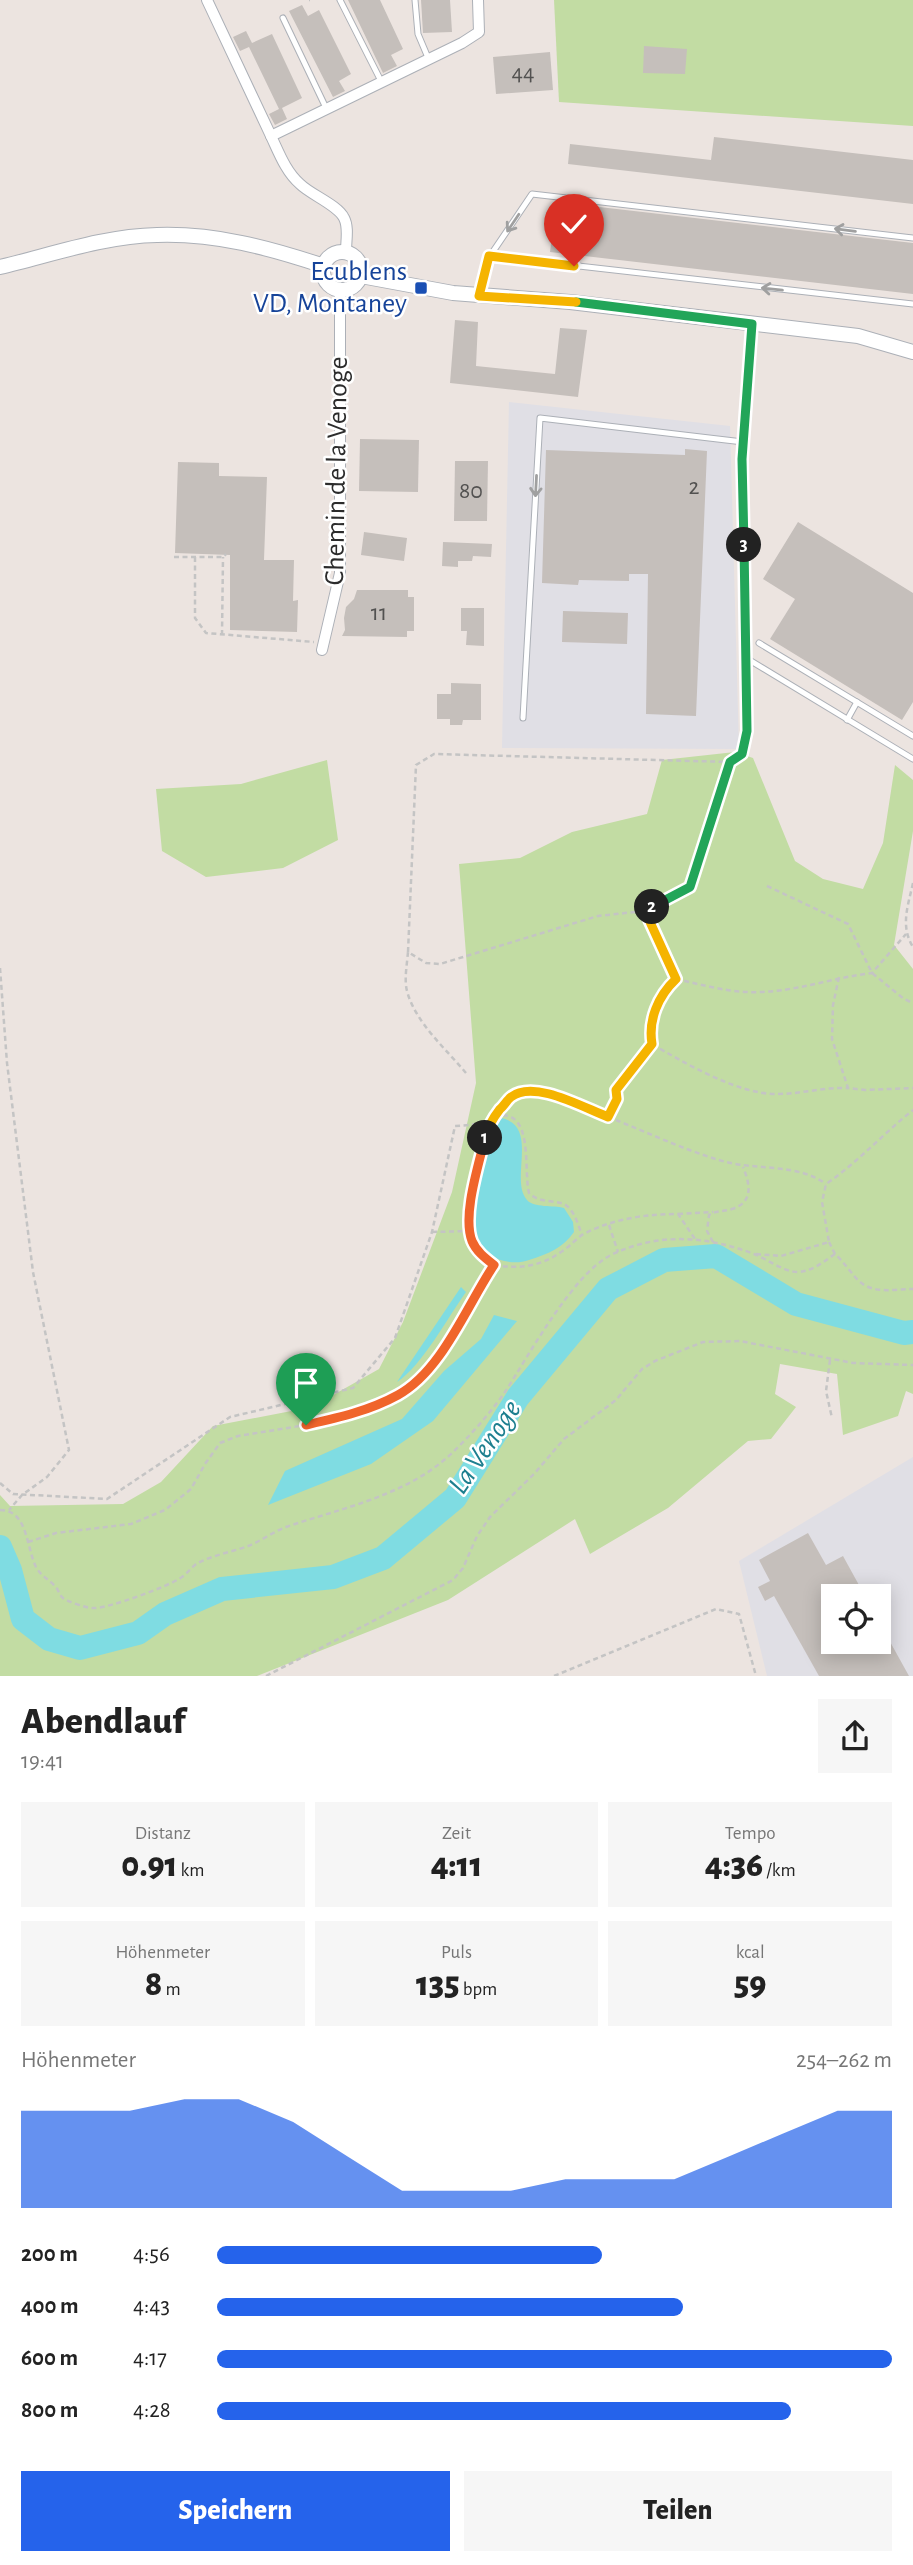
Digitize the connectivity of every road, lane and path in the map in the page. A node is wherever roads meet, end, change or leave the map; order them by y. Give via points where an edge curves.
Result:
1 (207, 0) edge
2 (340, 0) edge
3 (415, 0) edge
4 (478, 0) edge
5 (283, 18) dead end
6 (429, 60) junction
7 (381, 82) junction
8 (327, 110) junction
9 (271, 136) junction
10 (913, 238) edge
11 (346, 251) junction
12 (489, 256) junction
13 (324, 266) junction
14 (0, 267) edge
15 (361, 276) junction
16 (340, 290) junction
17 (479, 296) junction
18 (913, 304) edge
19 (752, 324) junction
20 (913, 352) edge
21 (744, 442) junction
22 (174, 556) dead end
23 (195, 557) junction
24 (222, 635) junction
25 (759, 643) dead end
26 (323, 647) joint
27 (746, 657) junction
28 (857, 702) junction
29 (523, 718) dead end
30 (847, 720) junction
31 (747, 731) joint
32 (913, 736) edge
33 (913, 759) edge
34 (730, 762) junction
35 (913, 883) edge
36 (767, 886) dead end
37 (645, 911) junction
38 (906, 934) junction
39 (913, 947) edge
40 (408, 952) junction
41 (0, 968) edge
42 (872, 973) junction
43 (839, 977) junction
44 (676, 979) junction
45 (913, 1003) edge
46 (652, 1044) junction
47 (466, 1073) dead end
48 (848, 1088) junction
49 (913, 1088) edge
50 (913, 1110) edge
51 (495, 1116) junction
52 (608, 1117) junction
53 (742, 1166) junction
54 (826, 1184) junction
55 (714, 1212) junction
56 (678, 1214) junction
57 (609, 1225) junction
58 (469, 1231) junction
59 (432, 1232) junction
60 (582, 1235) junction
61 (695, 1239) junction
62 (713, 1242) junction
63 (829, 1242) junction
64 (618, 1252) junction
65 (753, 1254) junction
66 (835, 1254) junction
67 (494, 1265) junction
68 (913, 1289) edge
69 (830, 1360) junction
70 (913, 1365) edge
71 (832, 1418) dead end
72 (0, 1483) edge
73 (22, 1495) junction
74 (0, 1510) edge
75 (9, 1510) junction
76 (28, 1542) junction
77 (266, 1676) edge
78 (554, 1676) edge
79 (756, 1676) edge

1 - 9 street
2 - 7 lane
3 - 6 lane via 418,34
4 - 6 street via 479,32
5 - 8 lane
6 - 7 street
7 - 8 street
8 - 9 street
9 - 11 street via 297,182 344,217
10 -> 12 lane via 532,194
11 - 13 street via 332,255
11 - 15 street via 359,262
12 - 17 lane
18 -> 12 lane
13 - 14 street via 233,240 155,234
13 - 16 street via 326,280
15 - 16 street via 351,288
15 - 17 street
16 - 26 street, Chemin de la Venoge via 340,573
17 - 19 street
19 - 20 street via 858,337
19 - 21 street
21 - 27 street
21 -> 29 lane via 540,418
22 - 23 path
23 - 24 path via 195,618 206,633
23 - 24 path via 224,556
24 - 26 path
25 - 28 lane
27 - 30 lane
27 - 31 street
28 - 30 lane
28 - 32 lane
30 - 33 lane
31 - 34 path via 742,754
34 - 37 path via 690,887
34 - 40 path via 435,754 416,765
35 - 38 path
36 - 42 path via 848,924
37 - 40 path via 598,916 440,964 426,963
37 - 44 path
38 - 39 path
38 - 42 path
40 - 47 path via 406,989 411,1003
41 - 73 path via 33,1272 69,1450 47,1476
42 - 43 path
42 - 45 path
43 - 44 path via 748,992
43 - 48 path via 832,1040
44 - 46 path via 655,1009 649,1028
46 - 48 path via 682,1062 757,1093
46 - 52 path via 616,1090 617,1099
48 - 49 path
50 - 54 path
51 - 52 path via 511,1096 526,1090 545,1092
51 - 58 path via 477,1170
51 - 59 path via 481,1124 454,1126
51 - 60 path via 511,1116 520,1125 529,1193 535,1199 569,1207
52 - 53 path
53 - 54 path via 814,1175
53 - 55 path via 749,1181 743,1204
54 - 63 path via 822,1202
55 - 56 path
55 - 62 path via 707,1221
56 - 57 path via 643,1215
56 - 61 path
57 - 60 path
57 - 64 path
58 - 59 path
58 - 67 path via 473,1244
59 - 73 path via 395,1338 353,1388 230,1417 107,1499
60 - 67 path via 536,1264 518,1269
61 - 62 path
61 - 64 path via 656,1240
62 - 65 path
63 - 65 path via 781,1256
63 - 66 path
64 - 76 path via 586,1275 485,1417 425,1475 197,1563 180,1578 118,1603 93,1608 63,1598 53,1583 43,1578
65 - 66 path via 795,1272 813,1269
66 - 68 path via 869,1288
67 - 76 path via 440,1351 400,1394 355,1413 220,1443 191,1489 164,1510 131,1524
69 - 70 path
69 - 71 path via 826,1391
69 - 77 path via 719,1341 694,1345 655,1361 642,1369 616,1400 564,1438 490,1517 453,1580
72 - 73 path
73 - 75 path
74 - 75 path
75 - 76 path via 18,1515
78 - 79 path via 716,1609 739,1614

